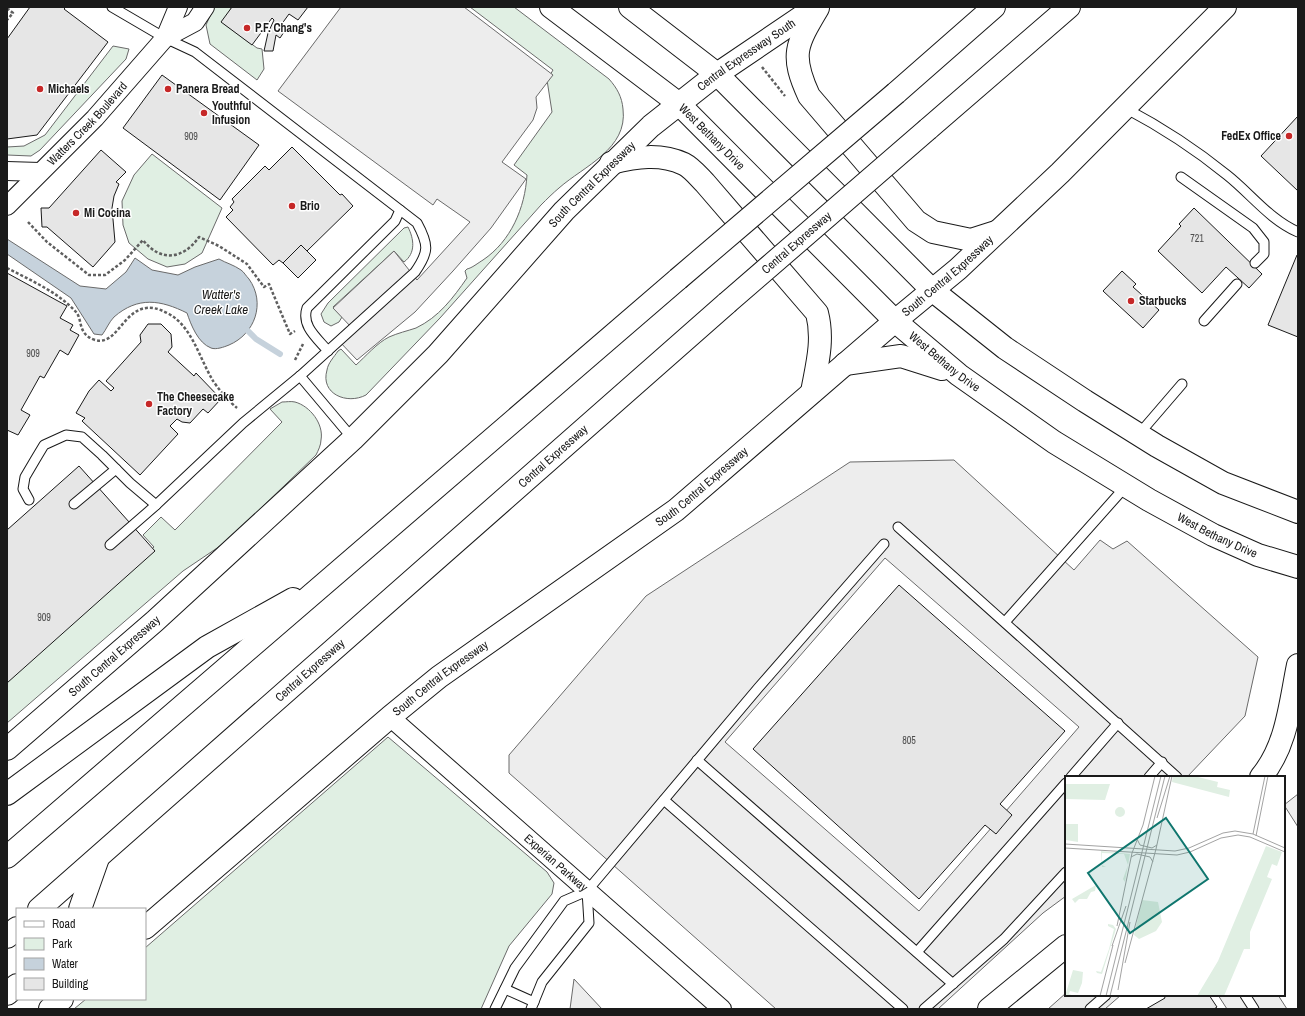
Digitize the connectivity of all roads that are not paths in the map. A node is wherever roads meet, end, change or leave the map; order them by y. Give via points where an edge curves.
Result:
1 (112, 7) edge
2 (178, 7) edge
3 (205, 7) edge
4 (551, 7) edge
5 (630, 7) edge
6 (817, 7) edge
7 (994, 7) edge
8 (1069, 7) edge
9 (1225, 7) edge
10 (165, 38) junction
11 (717, 74) junction
12 (678, 103) junction
13 (1125, 108) junction
14 (611, 164) junction
15 (7, 171) edge
16 (40, 172) junction
17 (1181, 177) dead end
18 (7, 206) edge
19 (400, 210) junction
20 (1000, 230) junction
21 (1298, 232) edge
22 (1255, 263) dead end
23 (1237, 284) dead end
24 (932, 290) junction
25 (1204, 320) dead end
26 (895, 321) junction
27 (328, 351) junction
28 (844, 364) junction
29 (959, 375) junction
30 (300, 376) junction
31 (1182, 384) dead end
32 (812, 392) junction
33 (1138, 435) junction
34 (354, 439) junction
35 (116, 469) junction
36 (1126, 486) junction
37 (29, 500) dead end
38 (74, 504) dead end
39 (156, 505) junction
40 (1298, 512) edge
41 (898, 527) dead end
42 (884, 544) dead end
43 (110, 545) dead end
44 (1298, 567) edge
45 (332, 578) junction
46 (1005, 622) junction
47 (1298, 665) edge
48 (390, 717) junction
49 (1118, 723) junction
50 (7, 749) edge
51 (697, 760) junction
52 (1162, 762) junction
53 (1072, 776) edge
54 (1150, 776) edge
55 (1176, 776) edge
56 (1262, 776) edge
57 (1065, 784) edge
58 (7, 794) edge
59 (664, 800) junction
60 (7, 857) edge
61 (99, 857) junction
62 (1065, 873) edge
63 (587, 891) junction
64 (40, 908) edge
65 (80, 908) edge
66 (146, 927) edge
67 (16, 929) edge
68 (7, 937) edge
69 (1065, 947) edge
70 (917, 952) junction
71 (953, 984) junction
72 (16, 985) edge
73 (505, 989) junction
74 (7, 994) edge
75 (1105, 996) edge
76 (1246, 996) edge
77 (61, 1000) edge
78 (532, 1005) edge
79 (50, 1009) edge
80 (495, 1009) edge
81 (722, 1009) edge
82 (903, 1009) edge
83 (924, 1009) edge
84 (989, 1009) edge
85 (1090, 1009) edge
86 (1254, 1009) edge

1 - 10 lane
2 - 10 street, Watters Creek Boulevard
3 - 10 street, Watters Creek Boulevard via 195,22
4 - 12 main road, West Bethany Drive
5 - 11 main road
6 - 11 main road, Central Expressway South
6 - 20 main road via 801,37 797,54 799,75 809,96 916,221 934,232 971,240
7 - 45 main road, bridge
8 - 61 main road, Central Expressway, bridge via 727,303
9 - 13 main road, South Central Expressway
10 - 16 street, Watters Creek Boulevard via 95,118
10 - 19 lane via 195,52
11 - 12 main road, Central Expressway South
11 - 24 main road
12 - 14 main road, South Central Expressway
12 - 26 main road, West Bethany Drive
13 - 20 main road, South Central Expressway
13 - 21 lane via 1152,122 1202,156 1228,175 1277,220
14 - 32 main road via 636,157 664,158 686,165 705,183 817,314 821,344
14 - 34 main road, South Central Expressway via 564,211 438,354
15 - 16 street
16 - 18 street, Watters Creek Boulevard
17 - 22 lane via 1253,228 1264,242 1264,254
19 - 27 lane via 395,221 307,308 304,315 308,328
19 - 27 lane via 417,223 425,238 425,257 415,272
20 - 24 main road, South Central Expressway
23 - 25 lane
24 - 26 main road, South Central Expressway
24 - 33 main road via 1005,348
26 - 28 main road, South Central Expressway
26 - 29 main road, West Bethany Drive
27 - 30 lane
28 - 29 main road via 901,356 914,358
28 - 32 main road, South Central Expressway
29 - 36 main road, West Bethany Drive via 1054,442
30 - 34 lane
30 - 39 lane via 243,423
31 - 33 lane
32 - 48 main road, South Central Expressway via 676,510 491,640
33 - 40 main road via 1223,483
34 - 50 main road, South Central Expressway via 155,621
35 - 37 lane via 82,437 66,435 44,445 35,460 26,477 23,490
35 - 38 lane
35 - 39 lane
36 - 44 main road, West Bethany Drive via 1213,535
36 - 46 lane
39 - 43 lane
41 - 46 lane
42 - 51 lane
45 - 58 main road via 207,646
45 - 60 main road
46 - 49 lane
47 - 56 main road via 1282,741
48 - 63 street, Experian Parkway
48 - 66 main road, South Central Expressway
49 - 52 lane
49 - 53 lane
51 - 59 lane
51 - 70 lane
52 - 54 lane
52 - 55 lane
57 - 70 lane
59 - 63 lane
59 - 82 lane
61 - 64 main road, Central Expressway
61 - 65 main road
62 - 71 lane via 1004,939
63 - 73 lane via 564,901 514,968
63 - 78 lane via 589,923 542,982
63 - 81 street, Experian Parkway
67 - 68 main road
69 - 84 main road
70 - 71 lane
71 - 83 lane
72 - 74 main road
73 - 78 lane
73 - 80 lane
75 - 85 lane
76 - 86 lane
77 - 79 main road

